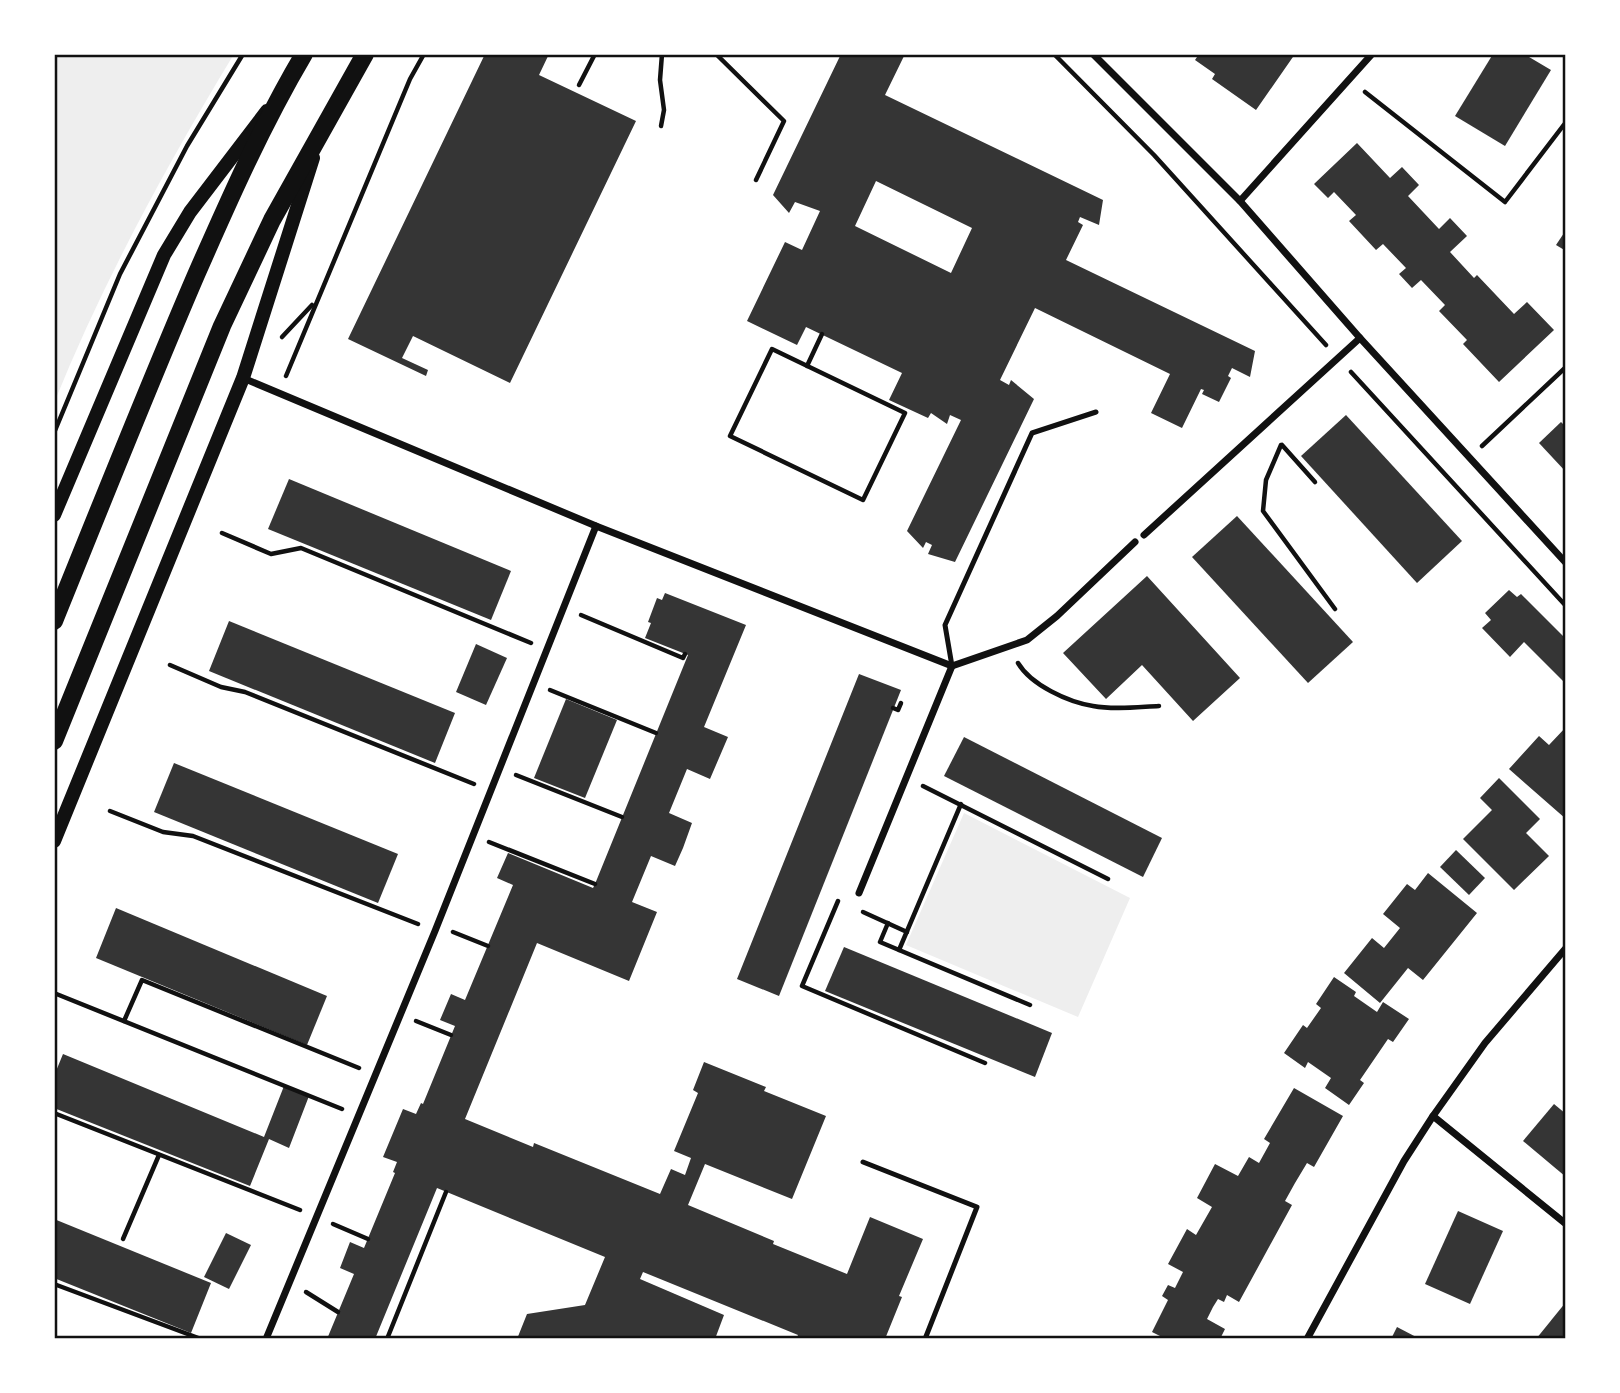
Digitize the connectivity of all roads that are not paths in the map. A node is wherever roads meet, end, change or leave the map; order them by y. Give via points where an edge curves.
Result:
1 (304, 54) edge
2 (365, 54) edge
3 (1093, 54) edge
4 (1372, 54) edge
5 (284, 88) junction
6 (322, 130) junction
7 (1240, 201) junction
8 (1360, 338) junction
9 (243, 378) junction
10 (1096, 412) dead end
11 (54, 515) edge
12 (596, 526) junction
13 (1144, 535) dead end
14 (1135, 542) dead end
15 (1566, 563) edge
16 (54, 621) edge
17 (952, 666) junction
18 (54, 741) edge
19 (54, 841) edge
20 (859, 893) dead end
21 (1566, 948) edge
22 (1433, 1116) junction
23 (863, 1162) dead end
24 (1566, 1224) edge
25 (266, 1339) edge
26 (925, 1339) edge
27 (1307, 1339) edge

1 - 5 main road
2 - 6 main road
3 - 7 street
4 - 7 street
5 - 11 main road via 190,212 164,255
5 - 16 main road via 166,345
6 - 9 main road
6 - 18 main road via 272,220 222,326
7 - 8 street
8 - 13 street
8 - 15 street
9 - 12 street
9 - 19 main road
10 - 17 lane via 1032,433 945,625
12 - 17 street
12 - 25 street
14 - 17 street via 1027,640
17 - 20 street
21 - 22 street via 1485,1043
22 - 24 street
22 - 27 street
23 - 26 lane via 977,1207

